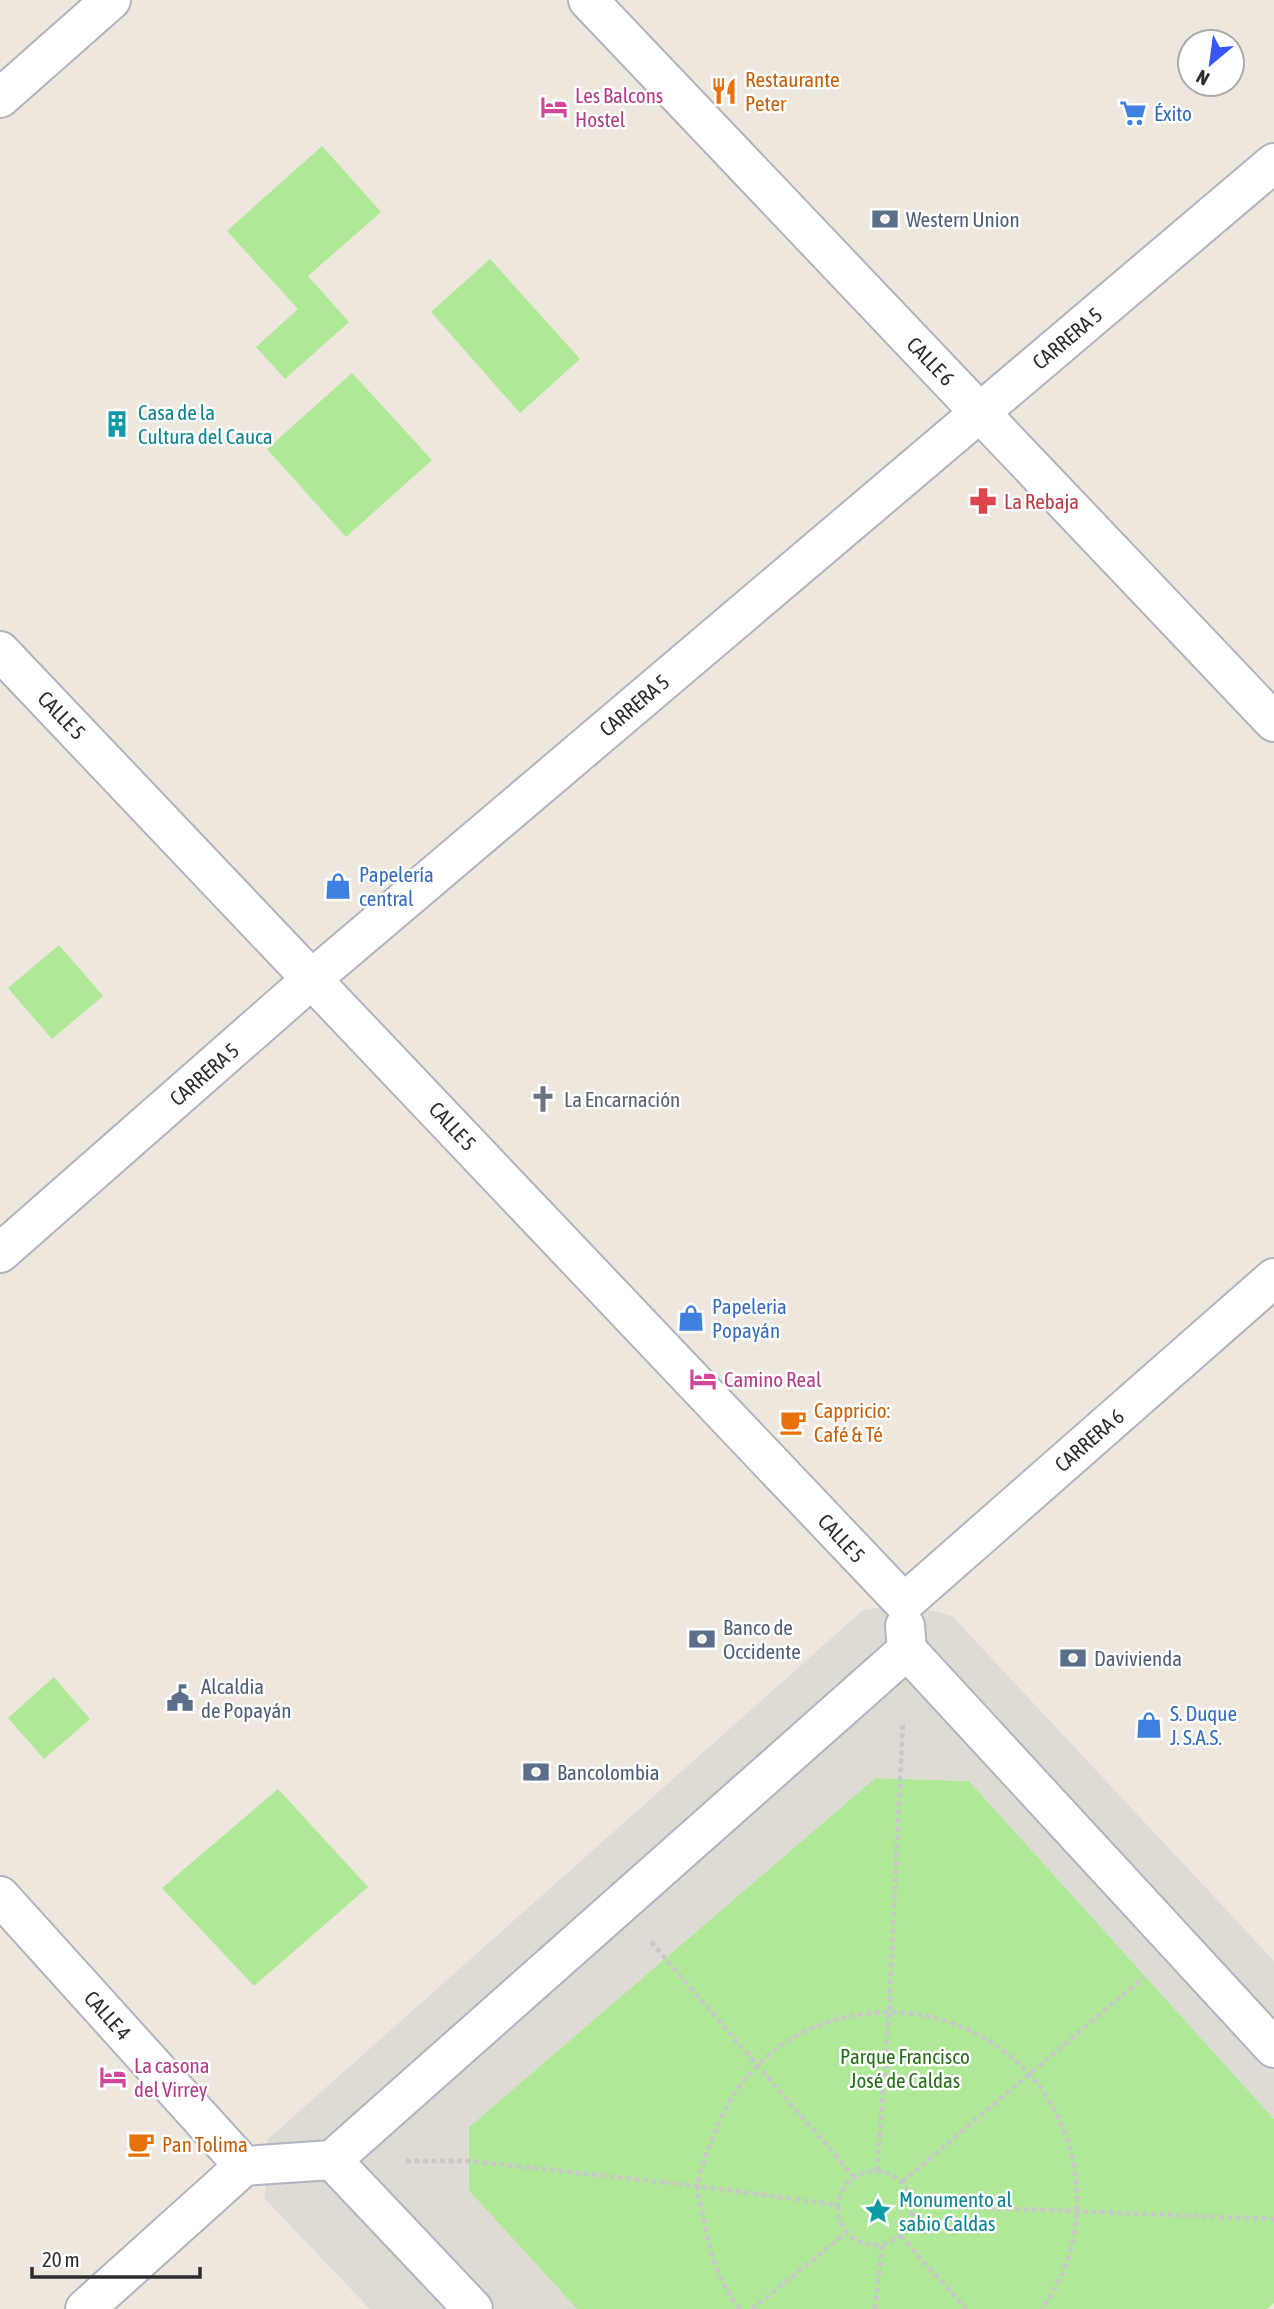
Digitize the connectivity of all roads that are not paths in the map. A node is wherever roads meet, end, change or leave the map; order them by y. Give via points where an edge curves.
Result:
1 (111, 0) edge
2 (589, 0) edge
3 (0, 98) edge
4 (1274, 163) edge
5 (980, 412) junction
6 (0, 650) edge
7 (1274, 722) edge
8 (313, 978) junction
9 (0, 1253) edge
10 (1274, 1278) edge
11 (904, 1603) junction
12 (907, 1650) junction
13 (0, 1896) edge
14 (1274, 2049) edge
15 (332, 2160) junction
16 (244, 2166) junction
17 (85, 2309) edge
18 (473, 2309) edge

1 - 3 street
2 - 5 street, CALLE 6
4 - 5 street, CARRERA 5
5 - 7 street, CALLE 6
5 - 8 street, CARRERA 5
6 - 8 street, CALLE 5
8 - 9 street, CARRERA 5
8 - 11 street, CALLE 5
10 - 11 street, CARRERA 6
11 - 12 street
12 - 14 street
12 - 15 street
13 - 16 street, CALLE 4
15 - 16 street
15 - 18 street
16 - 17 street

